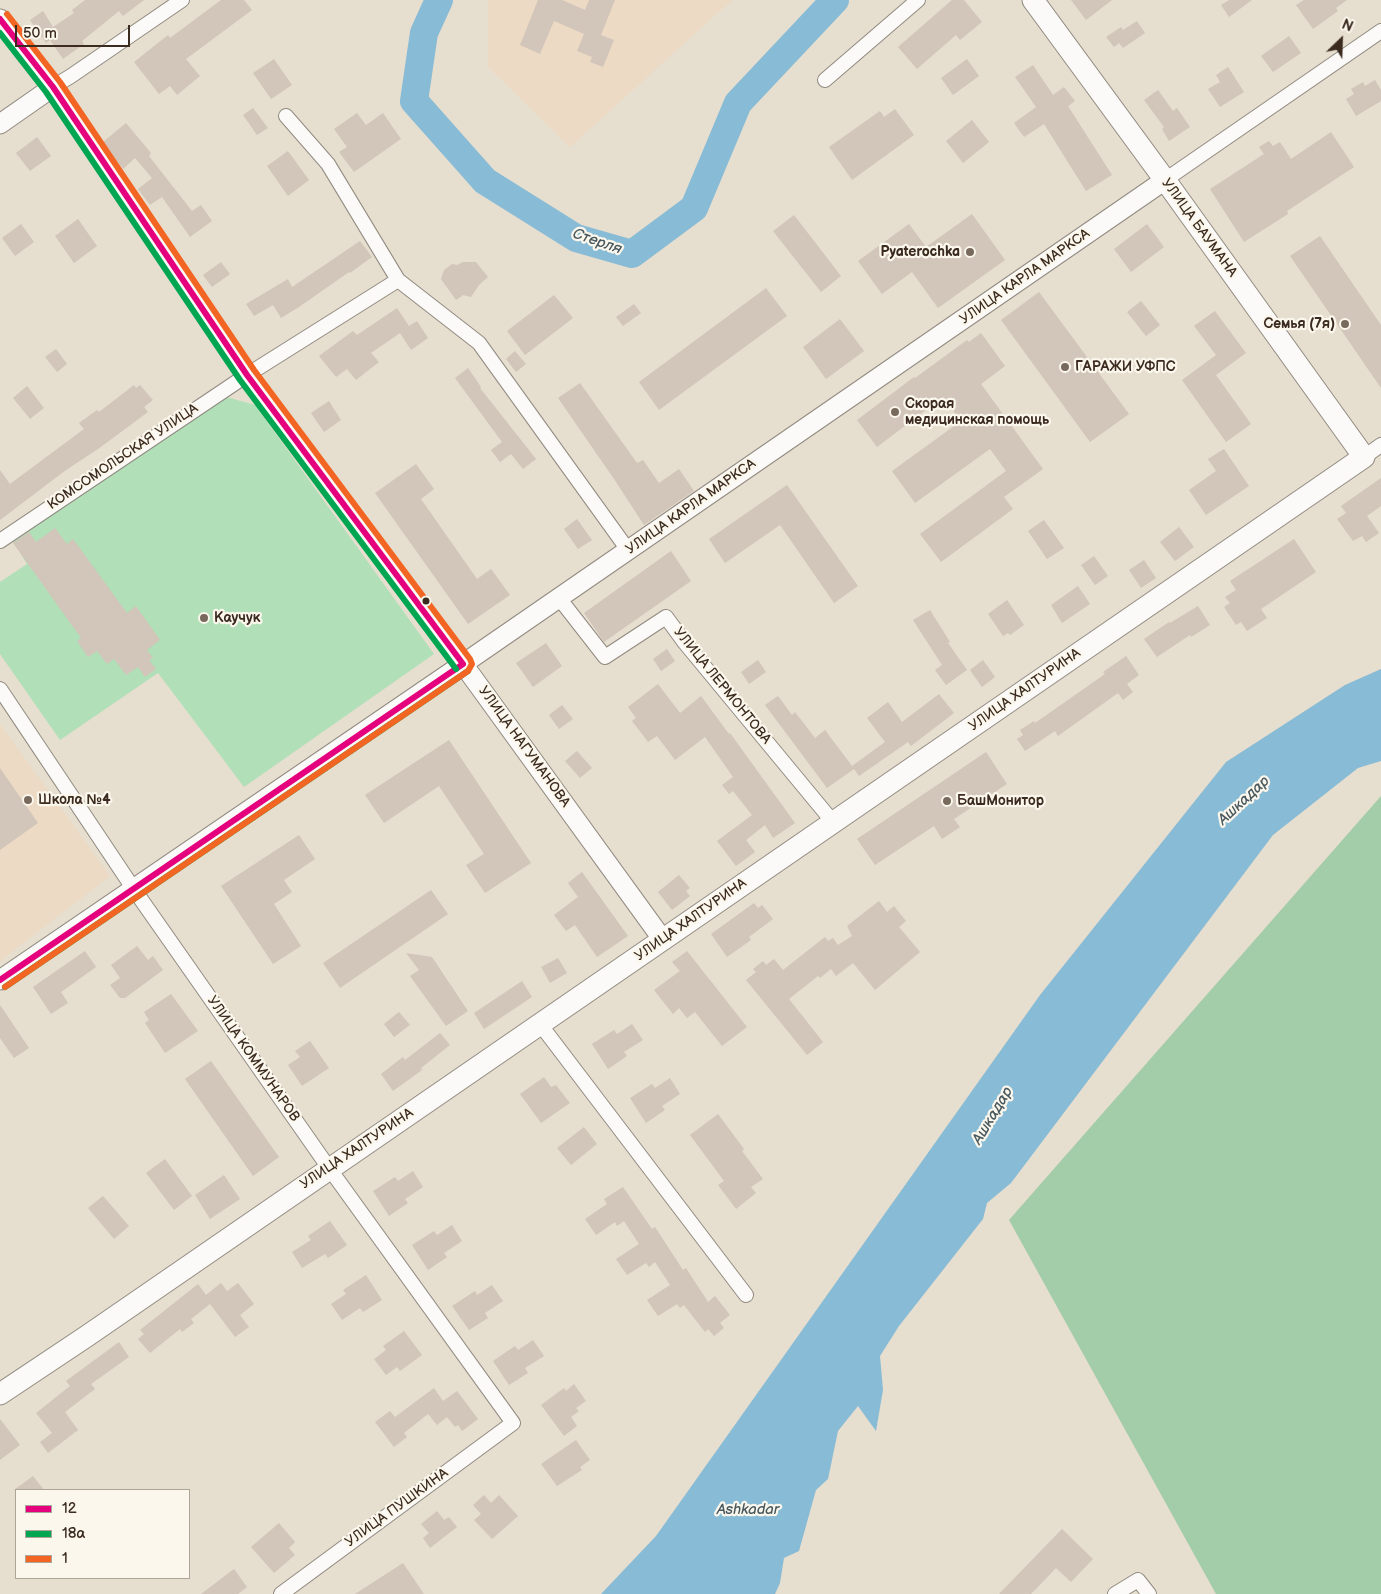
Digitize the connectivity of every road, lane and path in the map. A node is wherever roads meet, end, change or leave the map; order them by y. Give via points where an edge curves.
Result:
1 (182, 0) edge
2 (918, 0) edge
3 (1032, 0) edge
4 (0, 19) edge
5 (1381, 31) edge
6 (825, 80) dead end
7 (53, 87) junction
8 (286, 116) dead end
9 (0, 124) edge
10 (1165, 180) junction
11 (398, 280) junction
12 (247, 375) junction
13 (1381, 445) edge
14 (1364, 457) junction
15 (0, 541) edge
16 (628, 550) junction
17 (559, 598) junction
18 (464, 664) junction
19 (0, 689) edge
20 (833, 822) junction
21 (133, 888) junction
22 (663, 940) junction
23 (0, 980) edge
24 (540, 1024) junction
25 (329, 1168) junction
26 (746, 1295) dead end
27 (0, 1394) edge
28 (513, 1423) joint
29 (281, 1594) edge
30 (1115, 1594) edge
31 (1149, 1594) edge

1 - 7 street
2 - 6 street
3 - 10 main road, УЛИЦА БАУМАНА
4 - 7 street, УЛИЦА НАГУМАНОВА
5 - 10 street, УЛИЦА КАРЛА МАРКСА
7 - 9 street
7 - 12 street, УЛИЦА НАГУМАНОВА
8 - 11 street via 328,164
10 - 14 main road, УЛИЦА БАУМАНА
10 - 16 street, УЛИЦА КАРЛА МАРКСА
11 - 12 street
11 - 16 street via 479,343
12 - 15 street, КОМСОМОЛЬСКАЯ УЛИЦА
12 - 18 street, УЛИЦА НАГУМАНОВА
13 - 14 street, УЛИЦА ХАЛТУРИНА
14 - 20 main road, УЛИЦА ХАЛТУРИНА
16 - 17 street, УЛИЦА КАРЛА МАРКСА
17 - 18 street, УЛИЦА КАРЛА МАРКСА
17 - 20 street, УЛИЦА ЛЕРМОНТОВА via 604,657 666,618
18 - 21 street, УЛИЦА КАРЛА МАРКСА
18 - 22 street, УЛИЦА НАГУМАНОВА
19 - 21 street, УЛИЦА КОММУНАРОВ
20 - 22 main road, УЛИЦА ХАЛТУРИНА
21 - 23 street, УЛИЦА КАРЛА МАРКСА
21 - 25 street, УЛИЦА КОММУНАРОВ
22 - 24 main road, УЛИЦА ХАЛТУРИНА
24 - 25 main road, УЛИЦА ХАЛТУРИНА
24 - 26 street
25 - 27 main road, УЛИЦА ХАЛТУРИНА
25 - 28 street, УЛИЦА КОММУНАРОВ
28 - 29 street, УЛИЦА ПУШКИНА
30 - 31 street via 1138,1580

